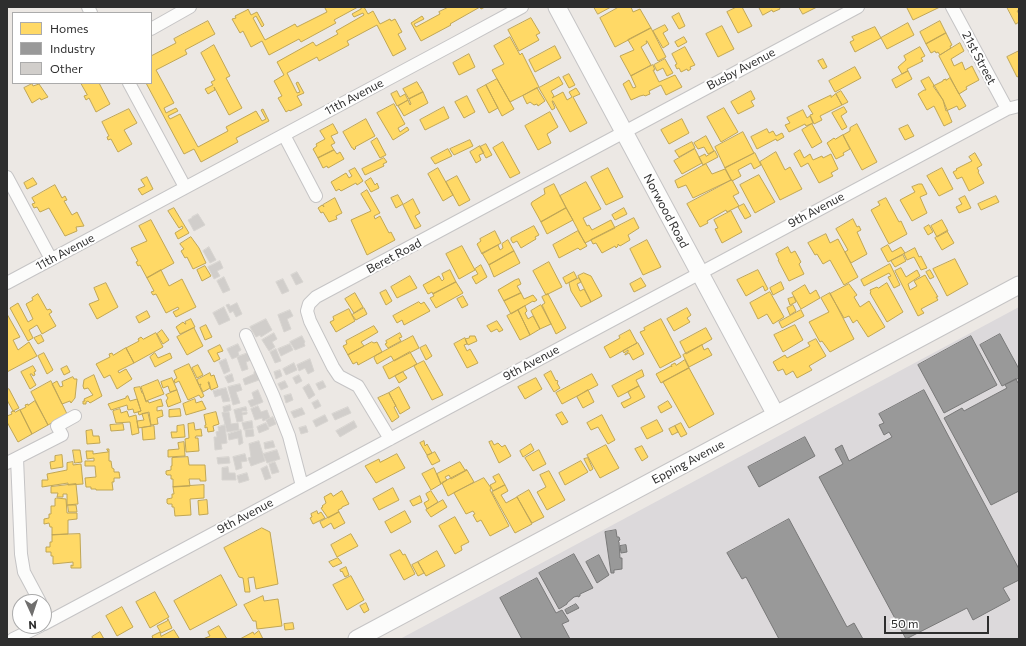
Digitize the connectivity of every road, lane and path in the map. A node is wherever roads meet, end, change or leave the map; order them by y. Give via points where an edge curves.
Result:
1 (190, 7) edge
2 (522, 7) edge
3 (557, 7) edge
4 (858, 7) edge
5 (952, 7) edge
6 (152, 28) edge
7 (130, 84) edge
8 (1019, 106) edge
9 (1007, 109) junction
10 (624, 132) junction
11 (284, 135) junction
12 (7, 177) edge
13 (185, 187) junction
14 (316, 196) dead end
15 (51, 259) junction
16 (699, 272) junction
17 (7, 283) edge
18 (1019, 286) edge
19 (246, 335) dead end
20 (776, 414) junction
21 (75, 416) dead end
22 (390, 439) junction
23 (12, 461) edge
24 (302, 486) junction
25 (36, 594) edge
26 (52, 620) edge
27 (24, 634) edge
28 (13, 639) edge
29 (357, 639) edge

1 - 6 street
2 - 11 street, 11th Avenue
3 - 10 street, Norwood Road
4 - 10 street, Busby Avenue
5 - 9 street, 21st Street
7 - 13 street
8 - 9 street, 9th Avenue
9 - 16 street, 9th Avenue
10 - 16 street, Norwood Road
10 - 22 street, Beret Road via 316,297 311,302 307,311 308,317 333,367 340,376 358,386
11 - 13 street, 11th Avenue
11 - 14 street
12 - 15 street
13 - 15 street, 11th Avenue
15 - 17 street, 11th Avenue
16 - 20 street, Norwood Road
16 - 22 street, 9th Avenue
18 - 20 street, Epping Avenue
19 - 24 street via 289,436
20 - 29 street, Epping Avenue
21 - 23 street via 57,426 62,435
22 - 24 street, 9th Avenue
23 - 25 street via 24,572
24 - 26 street, 9th Avenue
27 - 28 street, 9th Avenue

